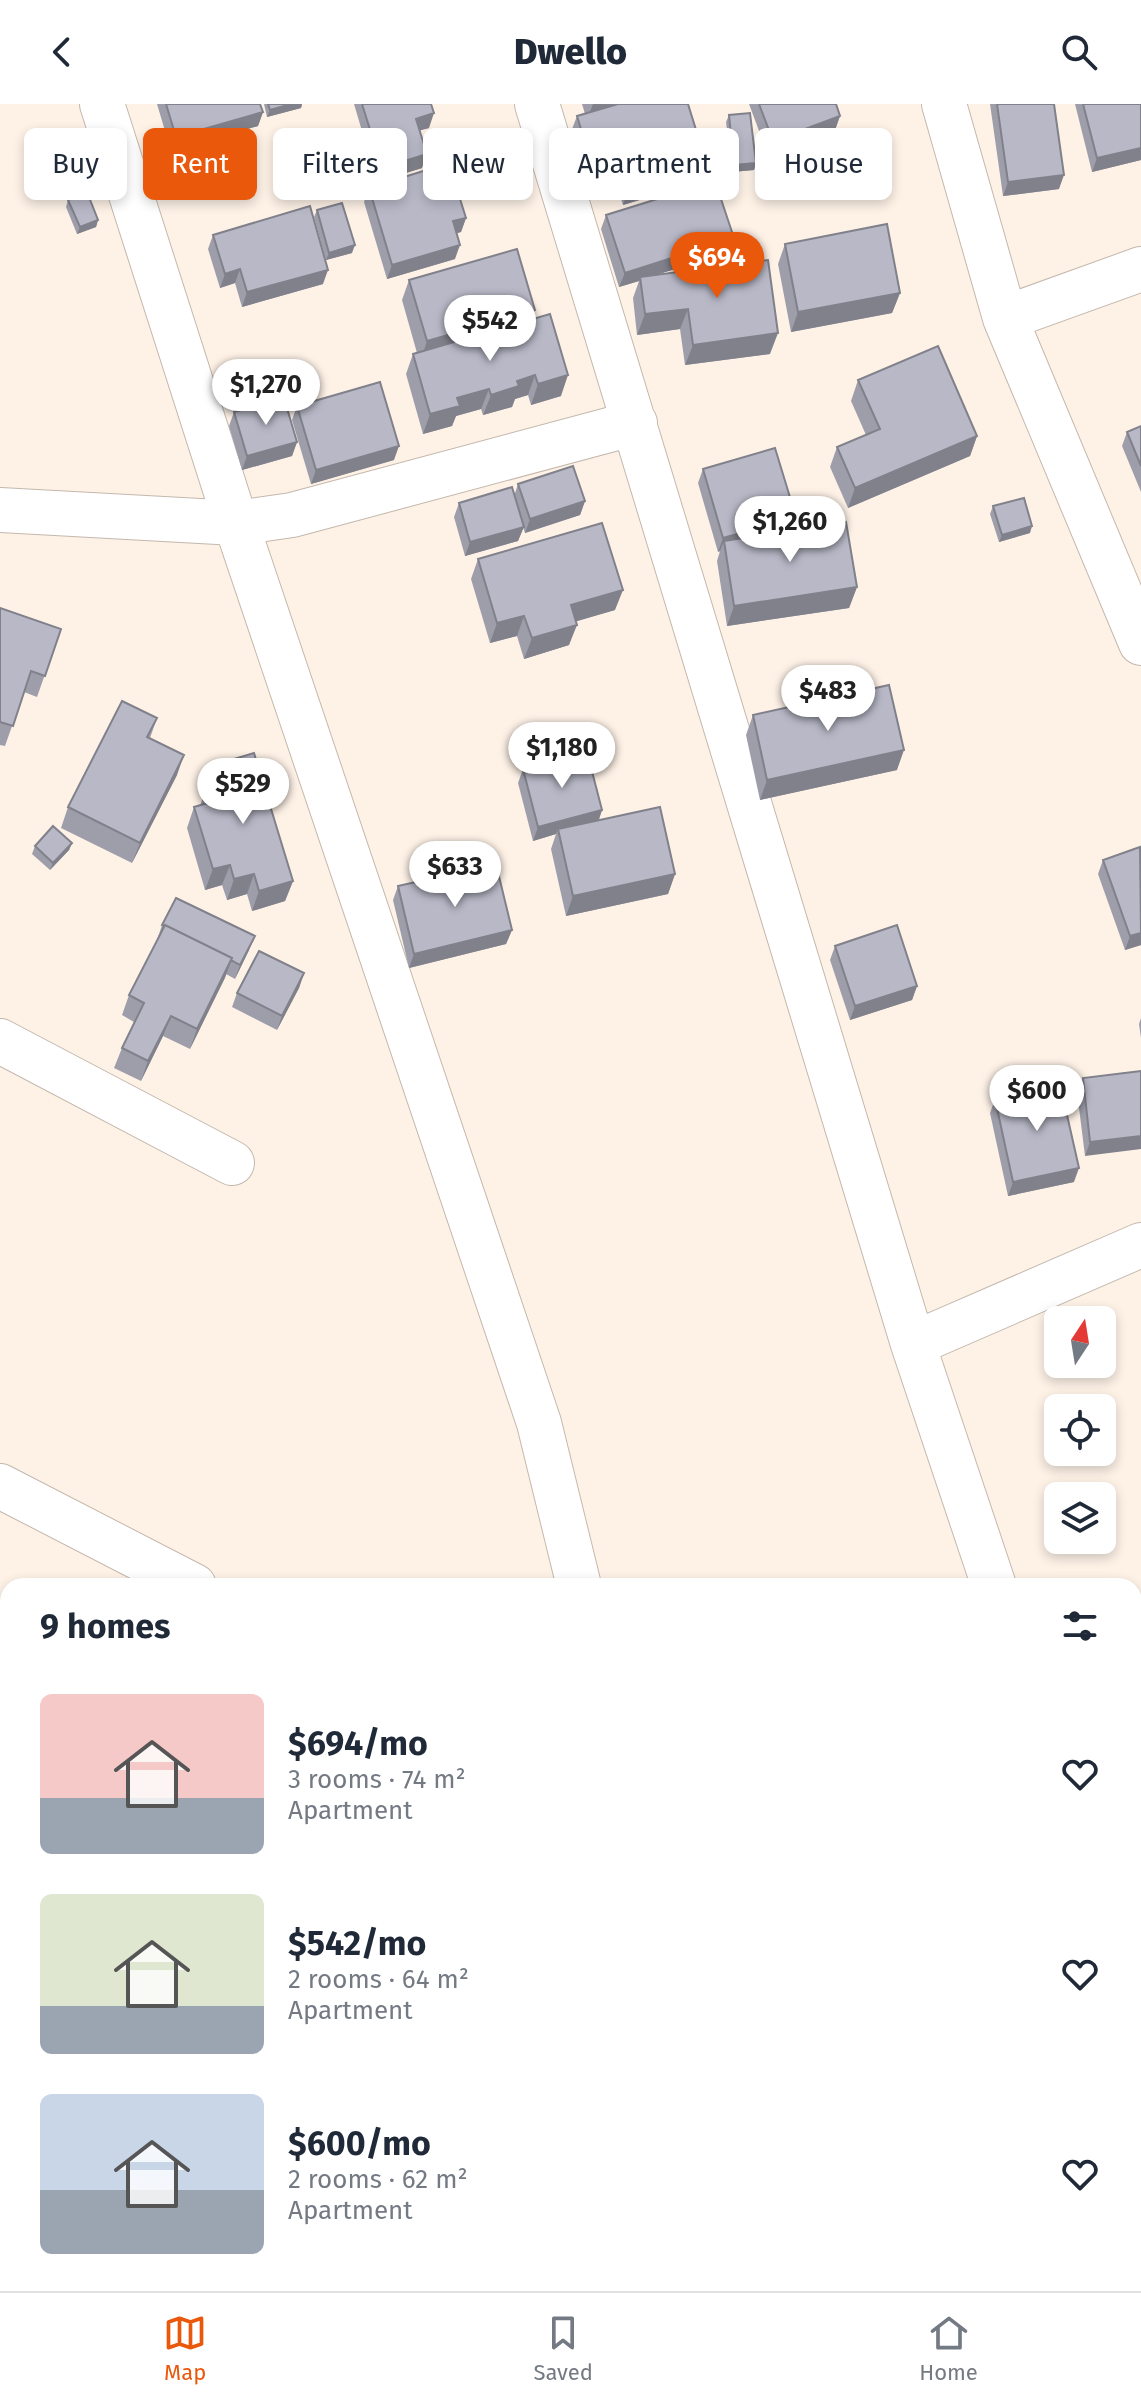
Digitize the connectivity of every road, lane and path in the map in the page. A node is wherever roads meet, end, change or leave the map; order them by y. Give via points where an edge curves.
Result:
1 (102, 104) edge
2 (537, 104) edge
3 (944, 104) edge
4 (1141, 269) edge
5 (1005, 318) junction
6 (635, 423) junction
7 (0, 510) edge
8 (236, 523) junction
9 (1141, 643) edge
10 (0, 1041) edge
11 (232, 1163) dead end
12 (1141, 1245) edge
13 (913, 1344) junction
14 (0, 1486) edge
15 (178, 1578) edge
16 (577, 1578) edge
17 (991, 1578) edge

1 - 8 street
2 - 6 street
3 - 5 street
4 - 5 street
5 - 9 street
6 - 8 street via 292,515
6 - 13 street
7 - 8 street
8 - 16 street via 539,1423
10 - 11 street
12 - 13 street
13 - 17 street
14 - 15 street

